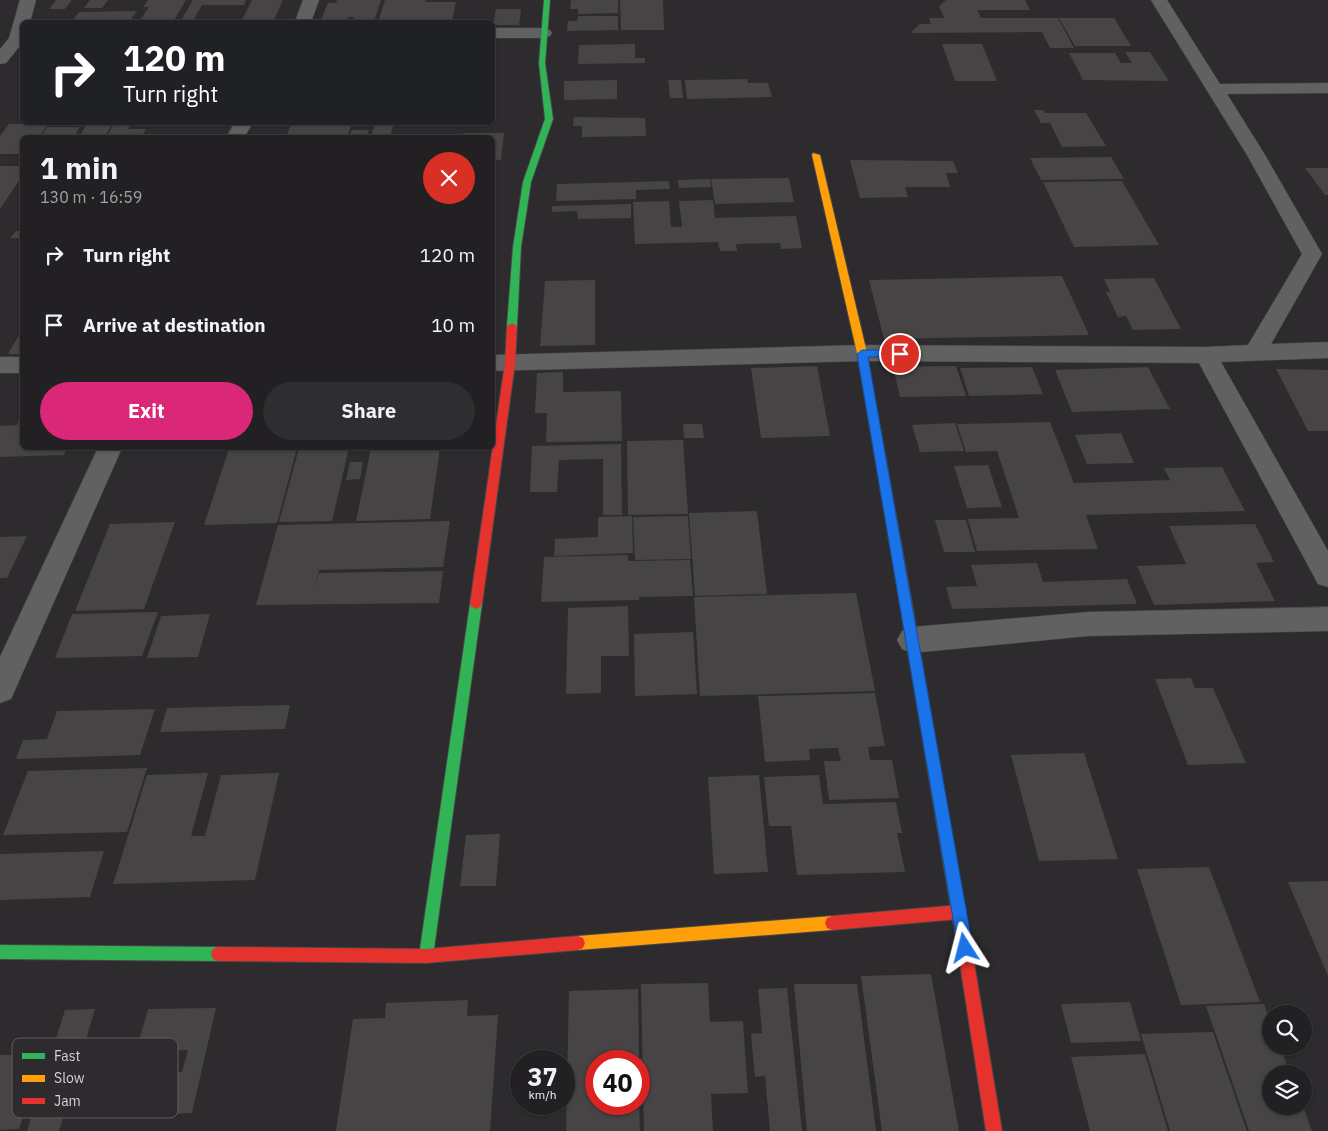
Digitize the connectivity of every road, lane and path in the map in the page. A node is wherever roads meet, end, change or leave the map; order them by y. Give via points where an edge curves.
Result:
1 (28, 0) edge
2 (311, 0) edge
3 (547, 0) edge
4 (1159, 0) edge
5 (24, 20) edge
6 (304, 20) edge
7 (544, 33) junction
8 (495, 34) edge
9 (20, 39) edge
10 (0, 59) edge
11 (1328, 88) edge
12 (1215, 89) junction
13 (816, 155) dead end
14 (1328, 350) edge
15 (1255, 352) junction
16 (862, 354) junction
17 (1206, 355) junction
18 (501, 363) edge
19 (0, 365) edge
20 (20, 365) edge
21 (495, 410) edge
22 (109, 450) edge
23 (490, 450) edge
24 (1328, 576) edge
25 (1328, 619) edge
26 (912, 640) junction
27 (0, 689) edge
28 (960, 912) junction
29 (0, 952) edge
30 (426, 956) junction
31 (994, 1131) edge

1 - 5 street
2 - 6 street
3 - 7 street
4 - 12 street
7 - 8 street
7 - 18 street via 542,63 549,119 526,192
9 - 10 street
11 - 12 street
12 - 15 street via 1312,254
13 - 16 street
14 - 15 street
15 - 17 street
16 - 17 street
16 - 18 street
16 - 26 street
17 - 24 street
18 - 21 street
19 - 20 street
22 - 27 street
23 - 30 street
25 - 26 street via 1088,624
26 - 28 street
28 - 30 street
28 - 31 street
29 - 30 street

